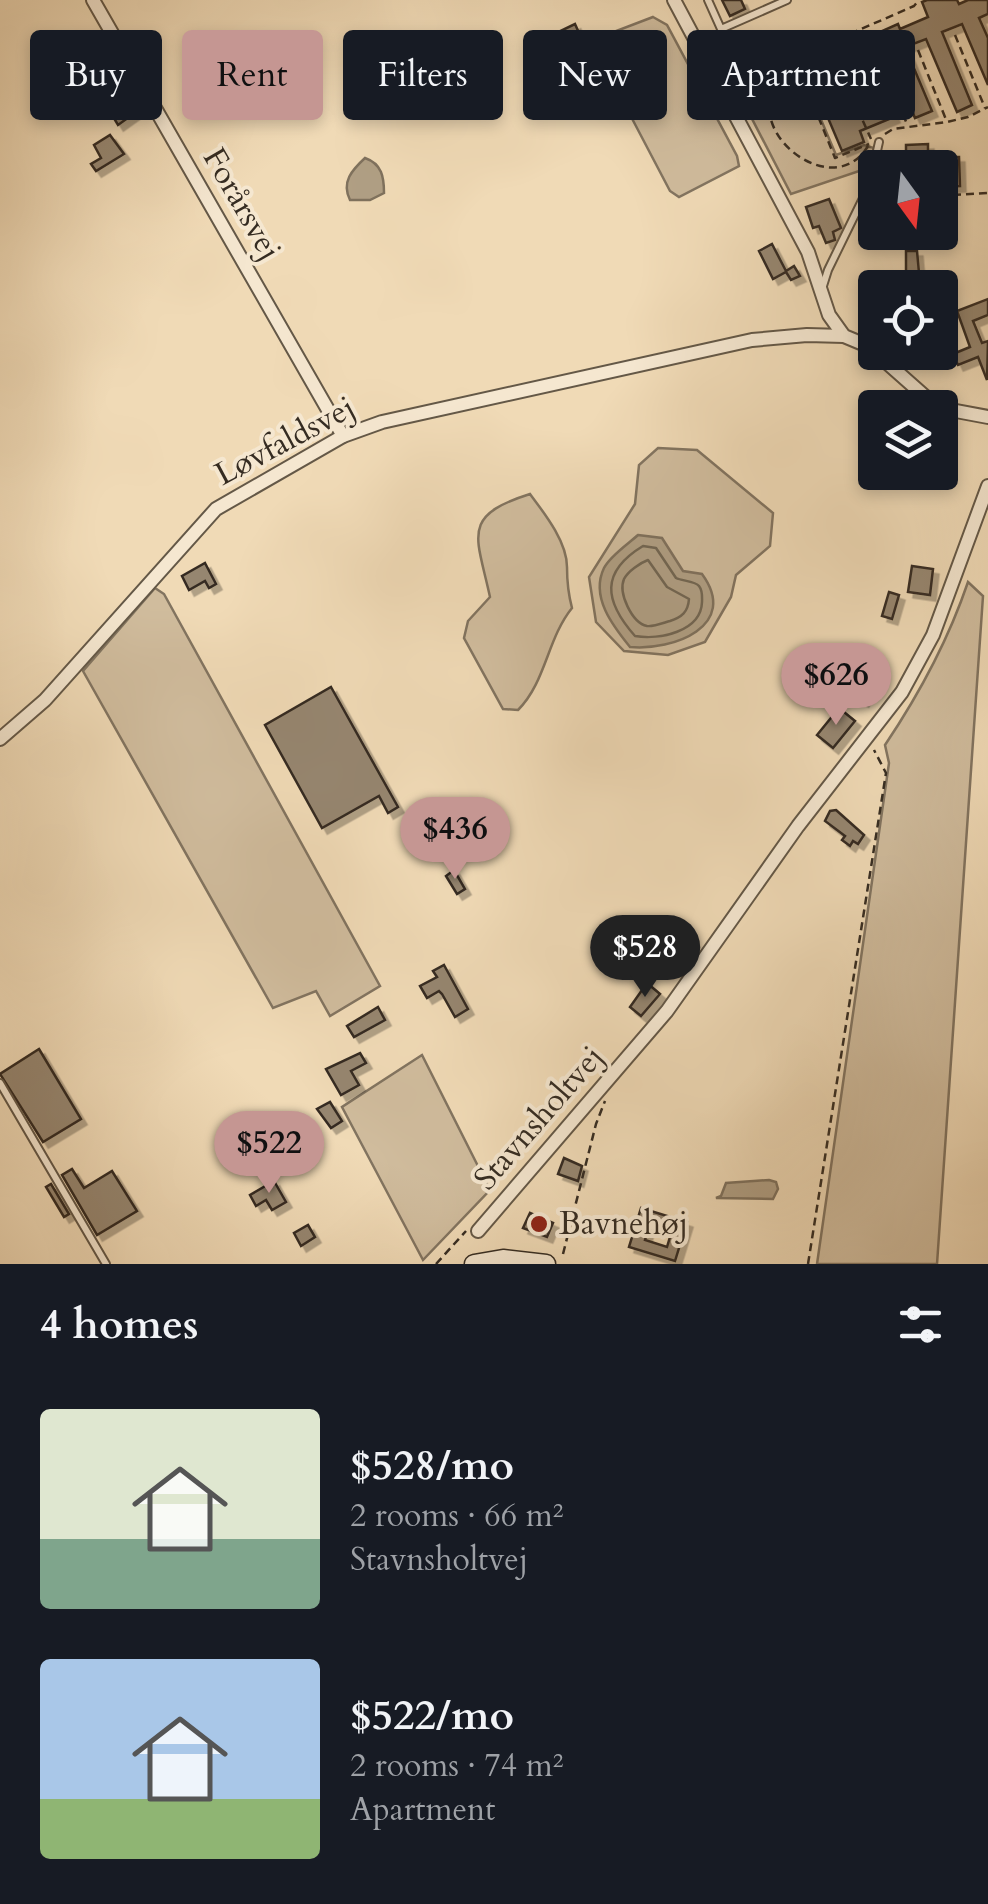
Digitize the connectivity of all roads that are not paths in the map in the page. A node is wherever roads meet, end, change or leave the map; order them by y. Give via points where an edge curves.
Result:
1 (93, 0) edge
2 (674, 0) edge
3 (708, 0) edge
4 (787, 0) edge
5 (873, 142) road end
6 (873, 150) edge
7 (858, 212) edge
8 (822, 290) junction
9 (829, 315) junction
10 (807, 334) junction
11 (844, 336) junction
12 (918, 390) edge
13 (958, 414) edge
14 (988, 417) edge
15 (344, 436) junction
16 (987, 496) edge
17 (0, 739) edge
18 (0, 1083) edge
19 (478, 1232) dead end
20 (106, 1264) edge
21 (474, 1264) edge
22 (546, 1264) edge

1 - 15 street, Forårsvej
2 - 8 street
3 - 4 lane via 721,29
5 - 6 lane
7 - 8 lane
8 - 9 street
9 - 10 street
9 - 11 street
10 - 11 street, Løvfaldsvej
10 - 15 street, Løvfaldsvej via 752,340
11 - 12 street via 868,346
13 - 14 street
15 - 17 street, Løvfaldsvej via 216,509 45,700
16 - 19 street, Stavnsholtvej via 933,636 902,692 667,1011
18 - 20 lane
21 - 22 main road

